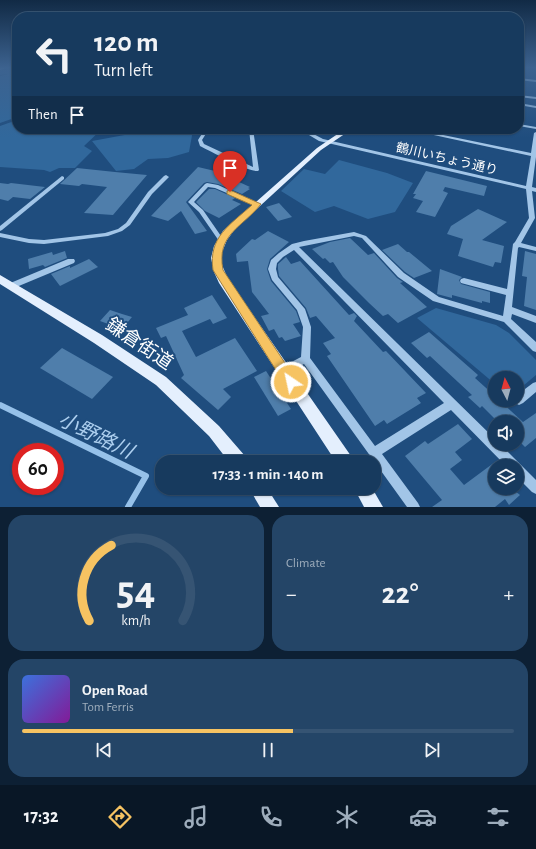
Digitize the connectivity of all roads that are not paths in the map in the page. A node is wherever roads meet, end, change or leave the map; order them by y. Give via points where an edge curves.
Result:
1 (524, 97) edge
2 (536, 98) edge
3 (524, 105) edge
4 (536, 107) edge
5 (524, 125) edge
6 (536, 128) edge
7 (536, 133) edge
8 (204, 134) edge
9 (252, 134) edge
10 (310, 134) edge
11 (341, 134) edge
12 (432, 134) edge
13 (330, 141) junction
14 (535, 155) edge
15 (62, 178) dead end
16 (166, 178) dead end
17 (533, 189) edge
18 (257, 204) junction
19 (0, 229) edge
20 (0, 235) edge
21 (221, 240) junction
22 (516, 244) junction
23 (294, 246) junction
24 (536, 249) edge
25 (70, 261) dead end
26 (464, 281) dead end
27 (6, 282) edge
28 (510, 293) junction
29 (509, 309) junction
30 (507, 320) junction
31 (536, 320) edge
32 (536, 348) edge
33 (305, 359) junction
34 (283, 371) junction
35 (536, 386) edge
36 (524, 396) edge
37 (452, 403) junction
38 (374, 453) junction
39 (233, 455) edge
40 (340, 455) edge
41 (507, 459) edge
42 (524, 476) edge
43 (536, 488) edge
44 (262, 495) edge
45 (366, 495) edge
46 (270, 507) edge
47 (374, 507) edge
48 (414, 507) edge

1 - 2 street
3 - 4 street
5 - 6 street
7 - 14 street
8 - 9 street via 200,140 202,145 256,170
10 - 13 street, 鶴川いちょう通り via 320,140
11 - 13 main road
12 - 14 street
13 - 17 street, 鶴川いちょう通り
13 - 18 main road
14 - 17 street
15 - 19 street
16 - 20 street via 150,193 128,224 106,235 44,242
17 - 22 street via 532,218
18 - 21 main road
18 - 21 street via 216,186 207,185 191,202 201,211
21 - 34 main road via 217,248 218,270
22 - 24 street
22 - 28 street
23 - 30 street via 354,234 364,237 402,275 436,299
23 - 33 street via 274,262 272,269 275,278 301,309 307,327
23 - 37 street
25 - 27 street
26 - 28 street
27 - 39 main road, 鎌倉街道 via 161,381 214,431
28 - 29 street
29 - 30 street
29 - 31 street
30 - 32 street
33 - 34 street
33 - 38 street
34 - 40 main road
35 - 36 street
37 - 38 street
37 - 41 street
38 - 48 street
42 - 43 street
44 - 46 main road
45 - 47 main road

